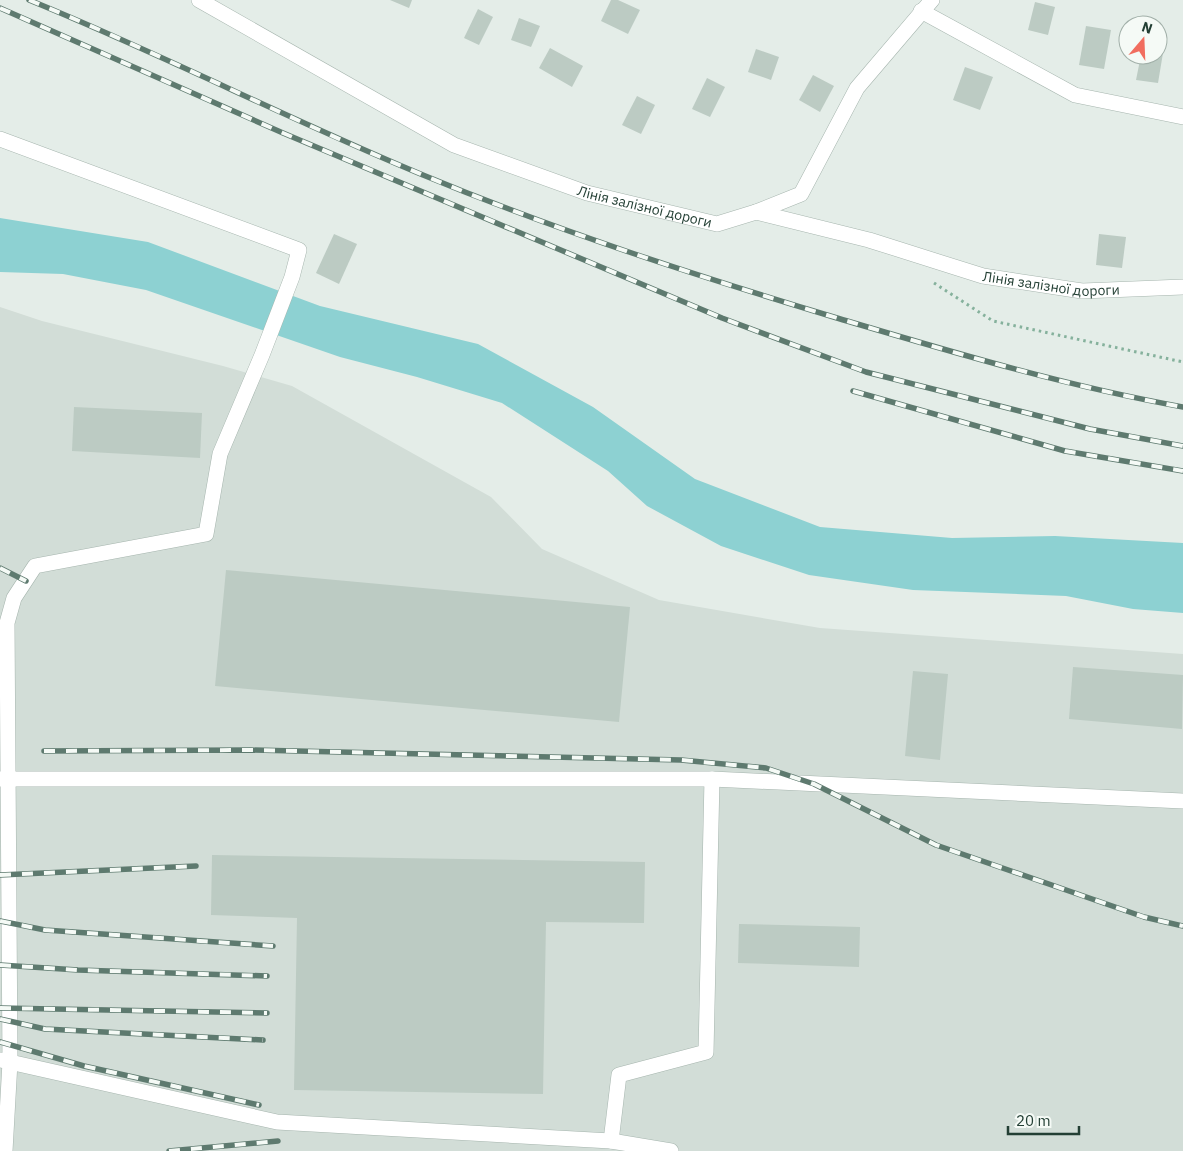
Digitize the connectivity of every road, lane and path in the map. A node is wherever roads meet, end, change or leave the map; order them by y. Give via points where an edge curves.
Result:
1 (199, 0) edge
2 (932, 0) edge
3 (921, 11) junction
4 (1183, 118) edge
5 (0, 139) edge
6 (756, 212) junction
7 (927, 278) dead end
8 (1183, 287) edge
9 (1183, 362) edge
10 (4, 779) edge
11 (712, 779) junction
12 (1183, 801) edge
13 (5, 1061) edge
14 (612, 1141) junction
15 (5, 1151) edge
16 (671, 1151) edge

1 - 6 street, Лінія залізної дороги via 454,145 587,192 717,224
2 - 3 street
3 - 4 street via 1075,95
3 - 6 street via 857,88 802,194
5 - 10 street via 299,250 292,278 220,454 206,534 35,566 14,598 7,624
6 - 8 street, Лінія залізної дороги via 869,240 983,276 1082,291
7 - 9 path via 993,321
10 - 11 street
10 - 13 street
11 - 12 street
11 - 14 street via 706,1052 619,1074
13 - 14 street via 277,1122
13 - 15 street
14 - 16 street

